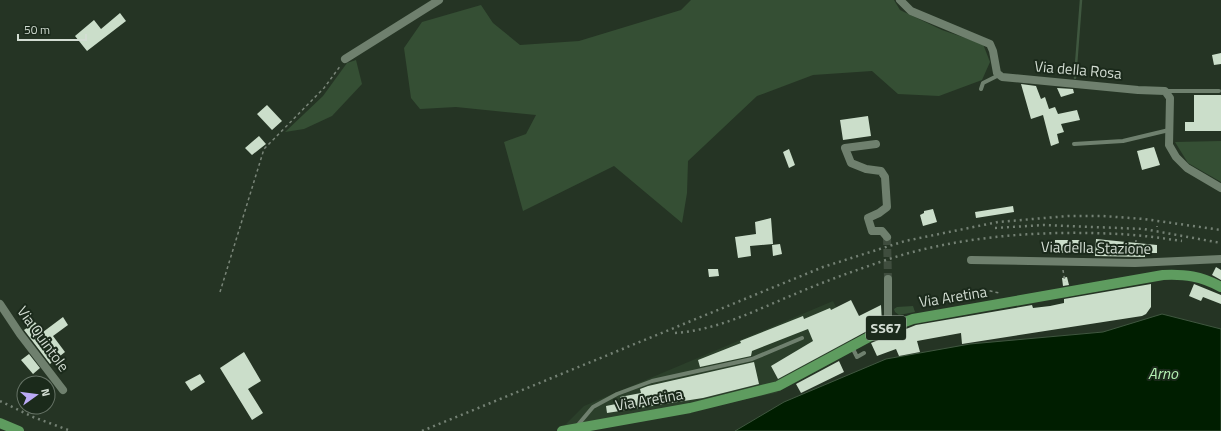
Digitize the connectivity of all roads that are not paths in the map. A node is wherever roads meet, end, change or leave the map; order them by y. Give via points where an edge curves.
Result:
1 (439, 0) edge
2 (900, 0) edge
3 (345, 59) road end
4 (999, 75) junction
5 (981, 89) dead end
6 (1165, 91) junction
7 (1219, 91) dead end
8 (1169, 130) junction
9 (876, 144) dead end
10 (1074, 144) dead end
11 (1221, 188) edge
12 (887, 237) dead end
13 (1221, 259) edge
14 (971, 260) dead end
15 (888, 279) tunnel mouth
16 (1221, 287) edge
17 (0, 304) edge
18 (888, 327) junction
19 (802, 338) dead end
20 (851, 347) junction
21 (864, 353) dead end
22 (63, 390) dead end
23 (0, 423) edge
24 (574, 429) junction
25 (19, 431) edge
26 (562, 431) edge

1 - 3 street
2 - 4 street via 911,11 990,44
4 - 5 lane via 983,83
4 - 6 street, Via della Rosa
6 - 7 lane
6 - 8 street via 1170,98
8 - 10 lane via 1123,141
8 - 11 street via 1169,145 1176,157 1187,168
9 - 12 street via 845,148 851,163 881,171 885,177 887,207 868,218 872,231 882,231
13 - 14 street, Via della Stazione via 1135,263
15 - 18 street
16 - 18 main road, Via Aretina / SS67 via 1192,275 1162,275 913,319
17 - 22 street, Via Quintole
18 - 20 main road, Via Aretina / SS67
19 - 24 lane via 752,359 652,381 617,394 593,407
20 - 21 lane via 857,357
20 - 24 main road, Via Aretina / SS67 via 786,385 690,408
23 - 25 main road
24 - 26 main road, Via Aretina / SS67

